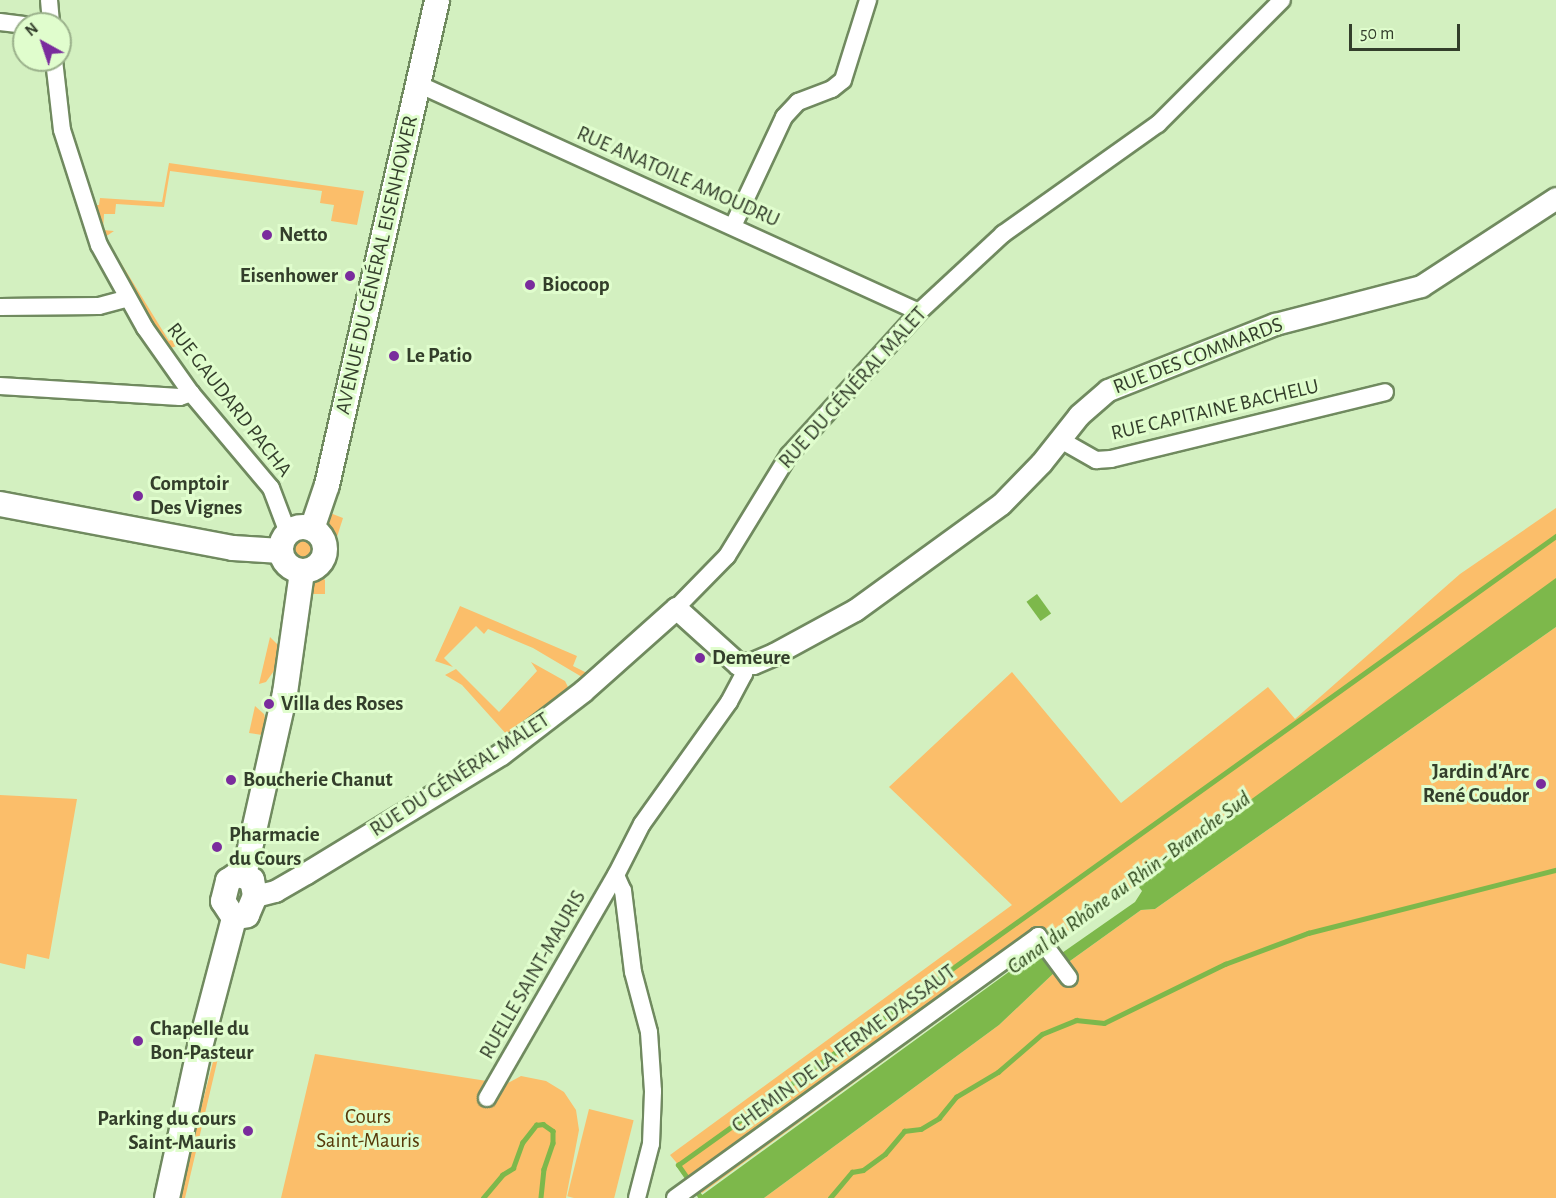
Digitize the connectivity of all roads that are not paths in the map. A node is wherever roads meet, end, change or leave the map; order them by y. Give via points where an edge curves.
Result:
1 (438, 0) edge
2 (868, 0) edge
3 (1282, 0) edge
4 (55, 72) edge
5 (418, 84) junction
6 (1556, 198) edge
7 (734, 226) junction
8 (128, 298) junction
9 (0, 307) edge
10 (919, 312) junction
11 (0, 386) edge
12 (1384, 392) dead end
13 (191, 393) junction
14 (1059, 439) junction
15 (0, 504) edge
16 (312, 529) junction
17 (284, 542) junction
18 (302, 572) junction
19 (676, 608) junction
20 (744, 665) junction
21 (616, 875) junction
22 (249, 885) junction
23 (1069, 978) dead end
24 (487, 1098) dead end
25 (167, 1198) edge
26 (637, 1198) edge
27 (675, 1198) edge

1 - 5 main road, AVENUE DU GÉNÉRAL EISENHOWER
2 - 7 street via 843,80 832,89 798,102 784,117
3 - 10 street, RUE DU GÉNÉRAL MALET via 1158,124 1003,234
4 - 8 street, RUE GAUDARD PACHA via 62,130 77,183 99,245
5 - 7 street, RUE ANATOILE AMOUDRU
5 - 16 main road, AVENUE DU GÉNÉRAL EISENHOWER via 327,485
6 - 14 street, RUE DES COMMARDS via 1421,286 1275,324 1134,377 1094,400
7 - 10 street, RUE ANATOILE AMOUDRU
8 - 9 street via 99,306
8 - 13 street, RUE GAUDARD PACHA
10 - 19 street, RUE DU GÉNÉRAL MALET via 789,455 727,556
11 - 13 street via 180,397
12 - 14 street, RUE CAPITAINE BACHELU via 1111,459 1096,460
13 - 17 street, RUE GAUDARD PACHA via 271,488
14 - 20 street, RUE DES COMMARDS via 1001,504 855,610 774,654
15 - 17 main road via 233,548
16 - 17 main road via 300,528
16 - 18 main road via 323,540 324,555 316,567
17 - 18 main road via 285,563
18 - 22 main road via 285,693
19 - 20 street via 726,655
19 - 22 street, RUE DU GÉNÉRAL MALET via 583,691 501,754 275,891
20 - 21 street, RUELLE SAINT-MAURIS via 744,674 729,702 642,824
21 - 24 street, RUELLE SAINT-MAURIS
21 - 26 street via 623,891 633,972 649,1032 651,1056 653,1125
22 - 25 main road via 247,915 234,918 200,1047
23 - 27 street, CHEMIN DE LA FERME D'ASSAUT via 1042,940

